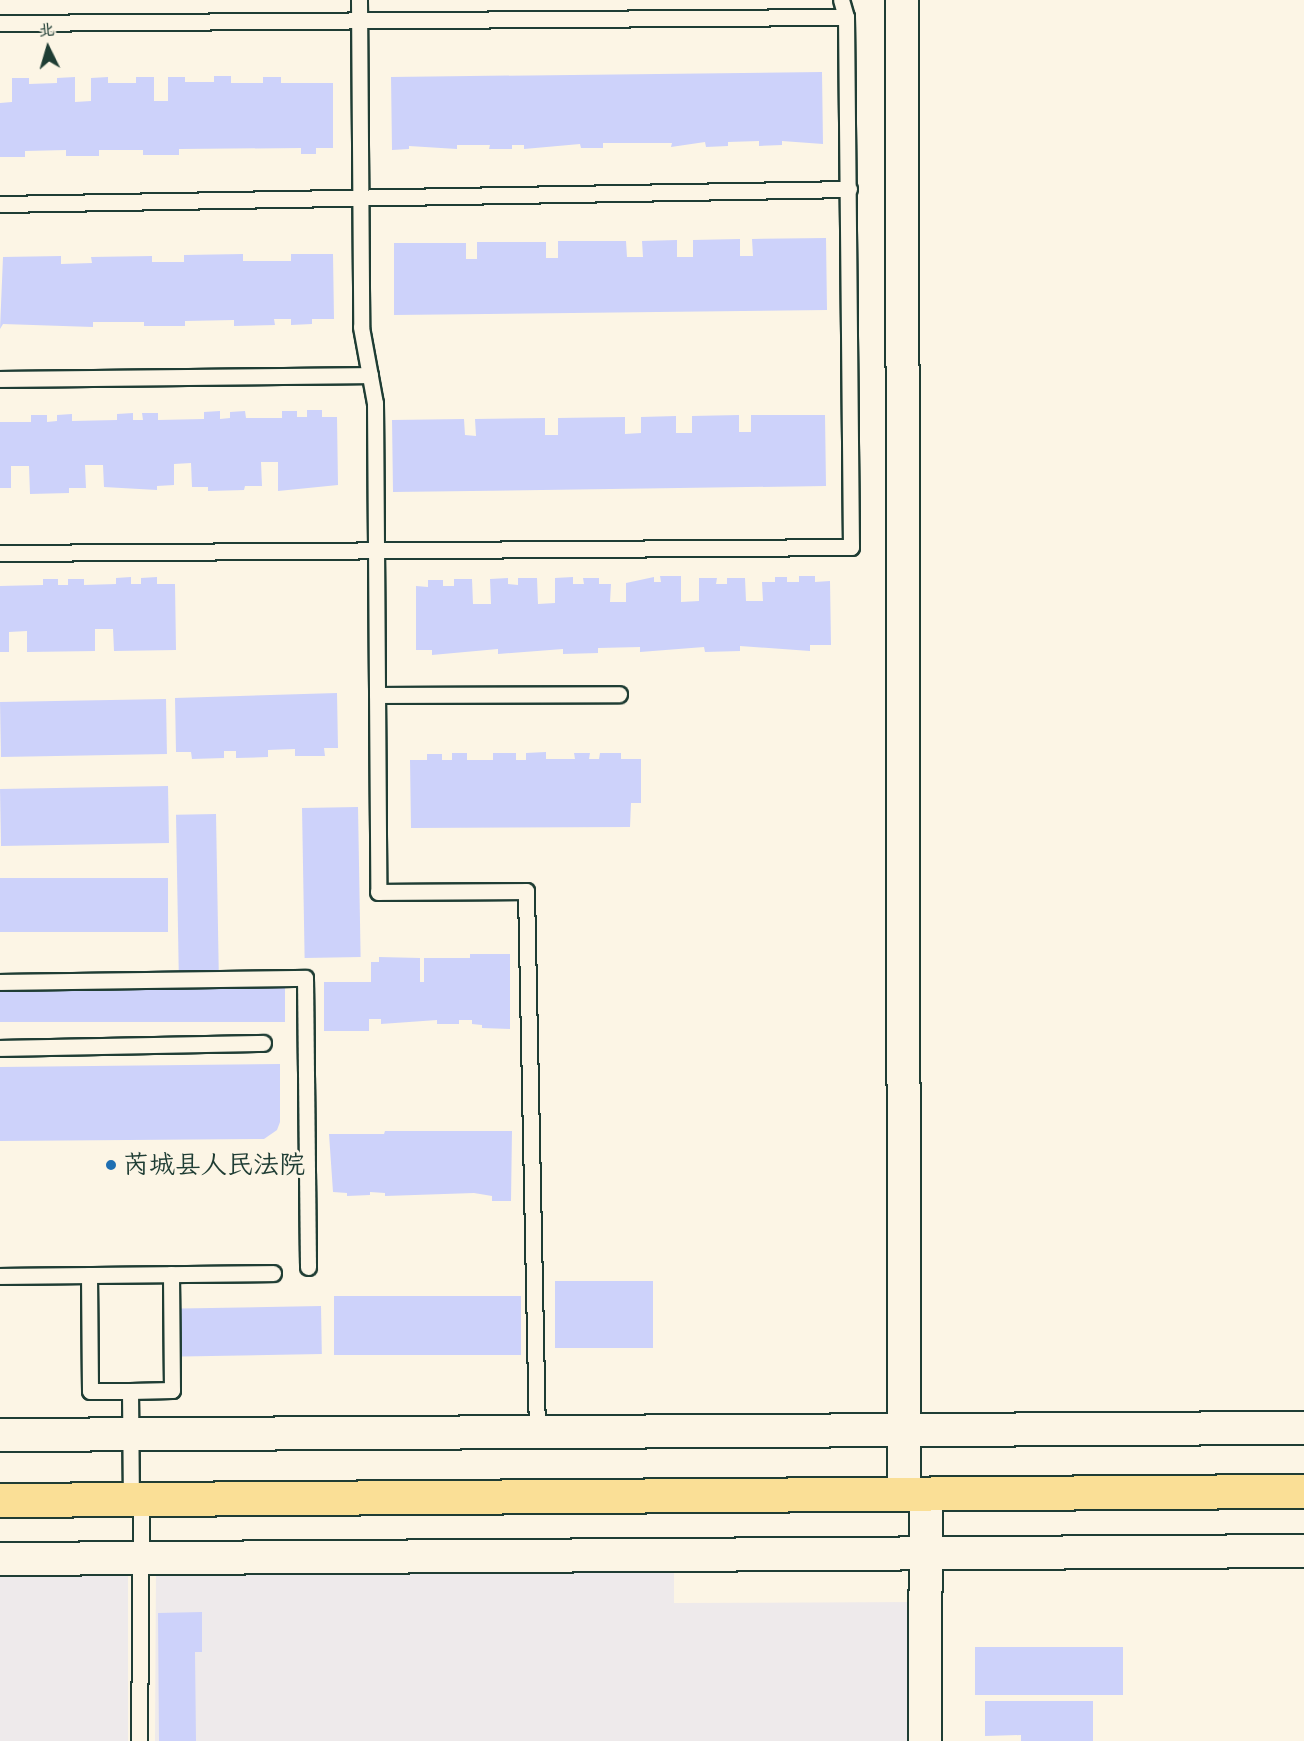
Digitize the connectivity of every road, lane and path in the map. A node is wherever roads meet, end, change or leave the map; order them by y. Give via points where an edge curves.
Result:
1 (359, 0) edge
2 (841, 0) edge
3 (902, 0) edge
4 (846, 16) junction
5 (359, 20) junction
6 (0, 23) edge
7 (849, 189) junction
8 (360, 197) junction
9 (0, 204) edge
10 (370, 375) junction
11 (0, 379) edge
12 (376, 550) junction
13 (0, 554) edge
14 (619, 694) dead end
15 (377, 695) junction
16 (0, 982) edge
17 (262, 1043) dead end
18 (0, 1048) edge
19 (308, 1267) dead end
20 (273, 1273) dead end
21 (171, 1274) junction
22 (89, 1275) junction
23 (0, 1276) edge
24 (130, 1391) junction
25 (1304, 1428) edge
26 (904, 1430) junction
27 (537, 1432) junction
28 (130, 1434) junction
29 (0, 1435) edge
30 (1304, 1491) edge
31 (915, 1494) junction
32 (136, 1499) junction
33 (0, 1500) edge
34 (1304, 1551) edge
35 (926, 1556) junction
36 (141, 1558) junction
37 (0, 1559) edge
38 (140, 1741) edge
39 (925, 1741) edge

1 - 5 lane
2 - 4 lane
3 - 26 street
4 - 5 lane
4 - 7 lane
5 - 6 lane
5 - 8 lane
7 - 8 lane
7 - 12 lane via 851,547
8 - 9 lane
8 - 10 lane via 361,327
10 - 11 lane
10 - 12 lane via 375,403
12 - 13 lane
12 - 15 lane
14 - 15 lane
15 - 27 lane via 378,892 526,891
16 - 19 lane via 305,978
17 - 18 lane
20 - 21 lane
21 - 22 lane
21 - 24 lane via 172,1390
22 - 23 lane
22 - 24 lane via 90,1391
24 - 28 lane
25 - 26 street
26 - 27 street
26 - 31 street
27 - 28 street
28 - 29 street
28 - 32 lane
30 - 31 main road
31 - 32 main road
31 - 35 street
32 - 33 main road
32 - 36 lane
34 - 35 street
35 - 36 street
35 - 39 street
36 - 37 street
36 - 38 lane

